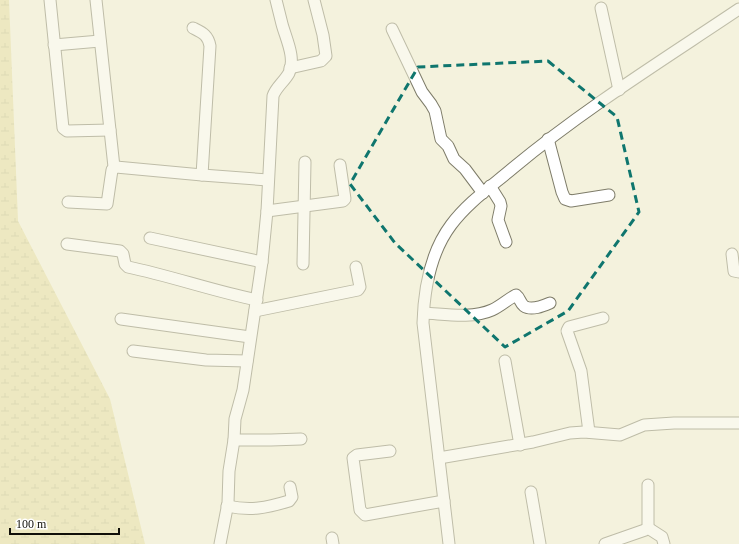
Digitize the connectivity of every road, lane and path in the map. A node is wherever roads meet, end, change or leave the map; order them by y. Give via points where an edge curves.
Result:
1 (50, 0) edge
2 (96, 0) edge
3 (276, 0) edge
4 (314, 0) edge
5 (735, 0) edge
6 (601, 8) dead end
7 (739, 8) edge
8 (193, 28) dead end
9 (392, 29) dead end
10 (100, 41) junction
11 (54, 45) junction
12 (290, 68) junction
13 (619, 90) junction
14 (110, 130) junction
15 (548, 139) junction
16 (305, 162) dead end
17 (340, 164) dead end
18 (114, 167) junction
19 (202, 175) junction
20 (268, 180) junction
21 (486, 190) junction
22 (609, 195) dead end
23 (68, 202) dead end
24 (304, 207) junction
25 (267, 211) junction
26 (150, 238) dead end
27 (506, 242) dead end
28 (67, 244) dead end
29 (732, 254) dead end
30 (262, 262) junction
31 (303, 264) dead end
32 (356, 267) dead end
33 (739, 272) edge
34 (550, 303) dead end
35 (256, 306) junction
36 (424, 313) junction
37 (603, 318) dead end
38 (122, 319) dead end
39 (250, 337) junction
40 (133, 350) dead end
41 (246, 361) junction
42 (504, 361) dead end
43 (739, 423) edge
44 (589, 432) junction
45 (301, 439) dead end
46 (234, 440) junction
47 (520, 444) junction
48 (390, 451) dead end
49 (439, 458) junction
50 (648, 485) dead end
51 (290, 487) dead end
52 (531, 492) dead end
53 (444, 501) junction
54 (227, 506) junction
55 (648, 528) junction
56 (220, 544) edge
57 (449, 544) edge
58 (540, 544) edge
59 (605, 544) edge
60 (664, 544) edge

1 - 11 street
2 - 10 street
3 - 12 street via 289,45
4 - 12 street via 326,56 321,60
5 - 7 street
6 - 13 street
7 - 13 street
8 - 19 street via 206,35 210,46
9 - 21 street via 422,92 431,104 441,139 448,146 454,159
10 - 11 street
10 - 14 street
11 - 14 street via 64,128 67,131
12 - 20 street via 273,96
13 - 15 street
14 - 18 street
15 - 21 street
15 - 22 street via 565,199 571,201
16 - 24 street
17 - 24 street via 344,200
18 - 19 street
18 - 23 street via 107,204
19 - 20 street
20 - 25 street
21 - 27 street via 501,204 498,220
21 - 36 street via 471,202 451,225 440,245 428,278
24 - 25 street
24 - 31 street
25 - 30 street
26 - 30 street
28 - 35 street via 120,251 128,266 225,294
29 - 33 street via 734,271
30 - 35 street
32 - 35 street via 360,287 358,290
34 - 36 street via 526,307 516,295 481,314
35 - 39 street
36 - 49 street via 423,323
37 - 44 street via 569,327 566,331 581,371
38 - 39 street
39 - 41 street
40 - 41 street via 206,360
41 - 46 street via 243,390 235,419
42 - 47 street
43 - 44 street via 674,423 644,426 620,435
44 - 47 street via 570,433
45 - 46 street
46 - 54 street
47 - 49 street
48 - 53 street via 357,455 353,458 360,510 363,514
49 - 53 street
50 - 55 street
51 - 54 street via 292,497 289,501 252,509
52 - 58 street
53 - 57 street
54 - 56 street
55 - 59 street
55 - 60 street via 662,537

